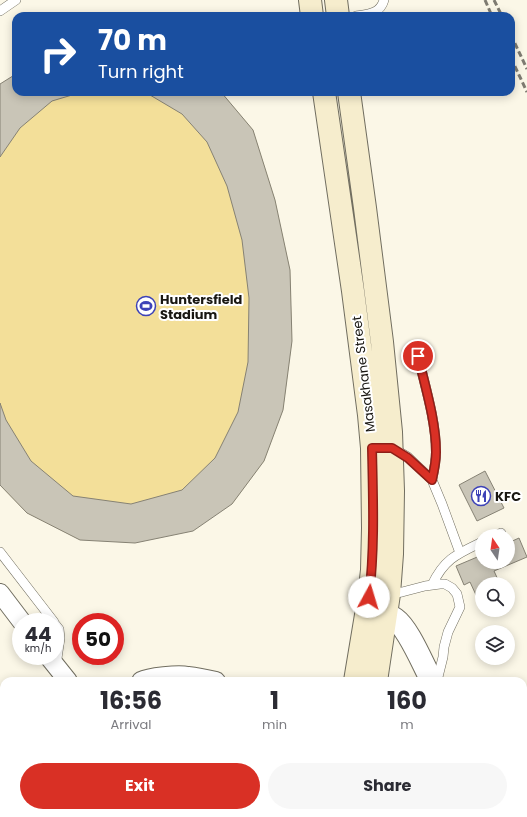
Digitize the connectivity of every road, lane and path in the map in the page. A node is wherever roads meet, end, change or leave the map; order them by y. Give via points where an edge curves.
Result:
1 (16, 0) edge
2 (310, 0) edge
3 (336, 0) edge
4 (384, 0) edge
5 (0, 11) edge
6 (312, 12) edge
7 (338, 12) edge
8 (374, 12) edge
9 (325, 96) edge
10 (350, 96) edge
11 (418, 356) dead end
12 (382, 448) junction
13 (432, 480) junction
14 (475, 546) edge
15 (0, 552) edge
16 (460, 553) junction
17 (432, 585) junction
18 (0, 593) edge
19 (389, 594) junction
20 (15, 613) edge
21 (46, 613) edge
22 (376, 614) junction
23 (55, 665) edge
24 (65, 677) edge
25 (157, 677) edge
26 (197, 677) edge
27 (356, 677) edge
28 (376, 677) edge
29 (430, 677) edge
30 (438, 677) edge

1 - 5 lane
2 - 6 main road
3 - 7 main road
4 - 8 lane via 383,6
9 - 12 main road, Masakhane Street via 369,415
10 - 12 main road, Masakhane Street via 389,403
11 - 13 lane via 435,433 436,452
12 - 13 lane via 408,458
12 - 19 main road, Masakhane Street via 393,524
12 - 22 main road, Masakhane Street via 370,586
13 - 16 lane
14 - 16 lane
15 - 21 lane
16 - 17 lane via 441,569
17 - 19 lane
17 - 30 lane via 445,584 452,588 458,594 460,607 448,632
18 - 20 street
19 - 22 main road, Masakhane Street
22 - 27 main road, Masakhane Street
22 - 28 main road, Masakhane Street
22 - 29 street via 395,618 401,624
23 - 24 street
25 - 26 street

